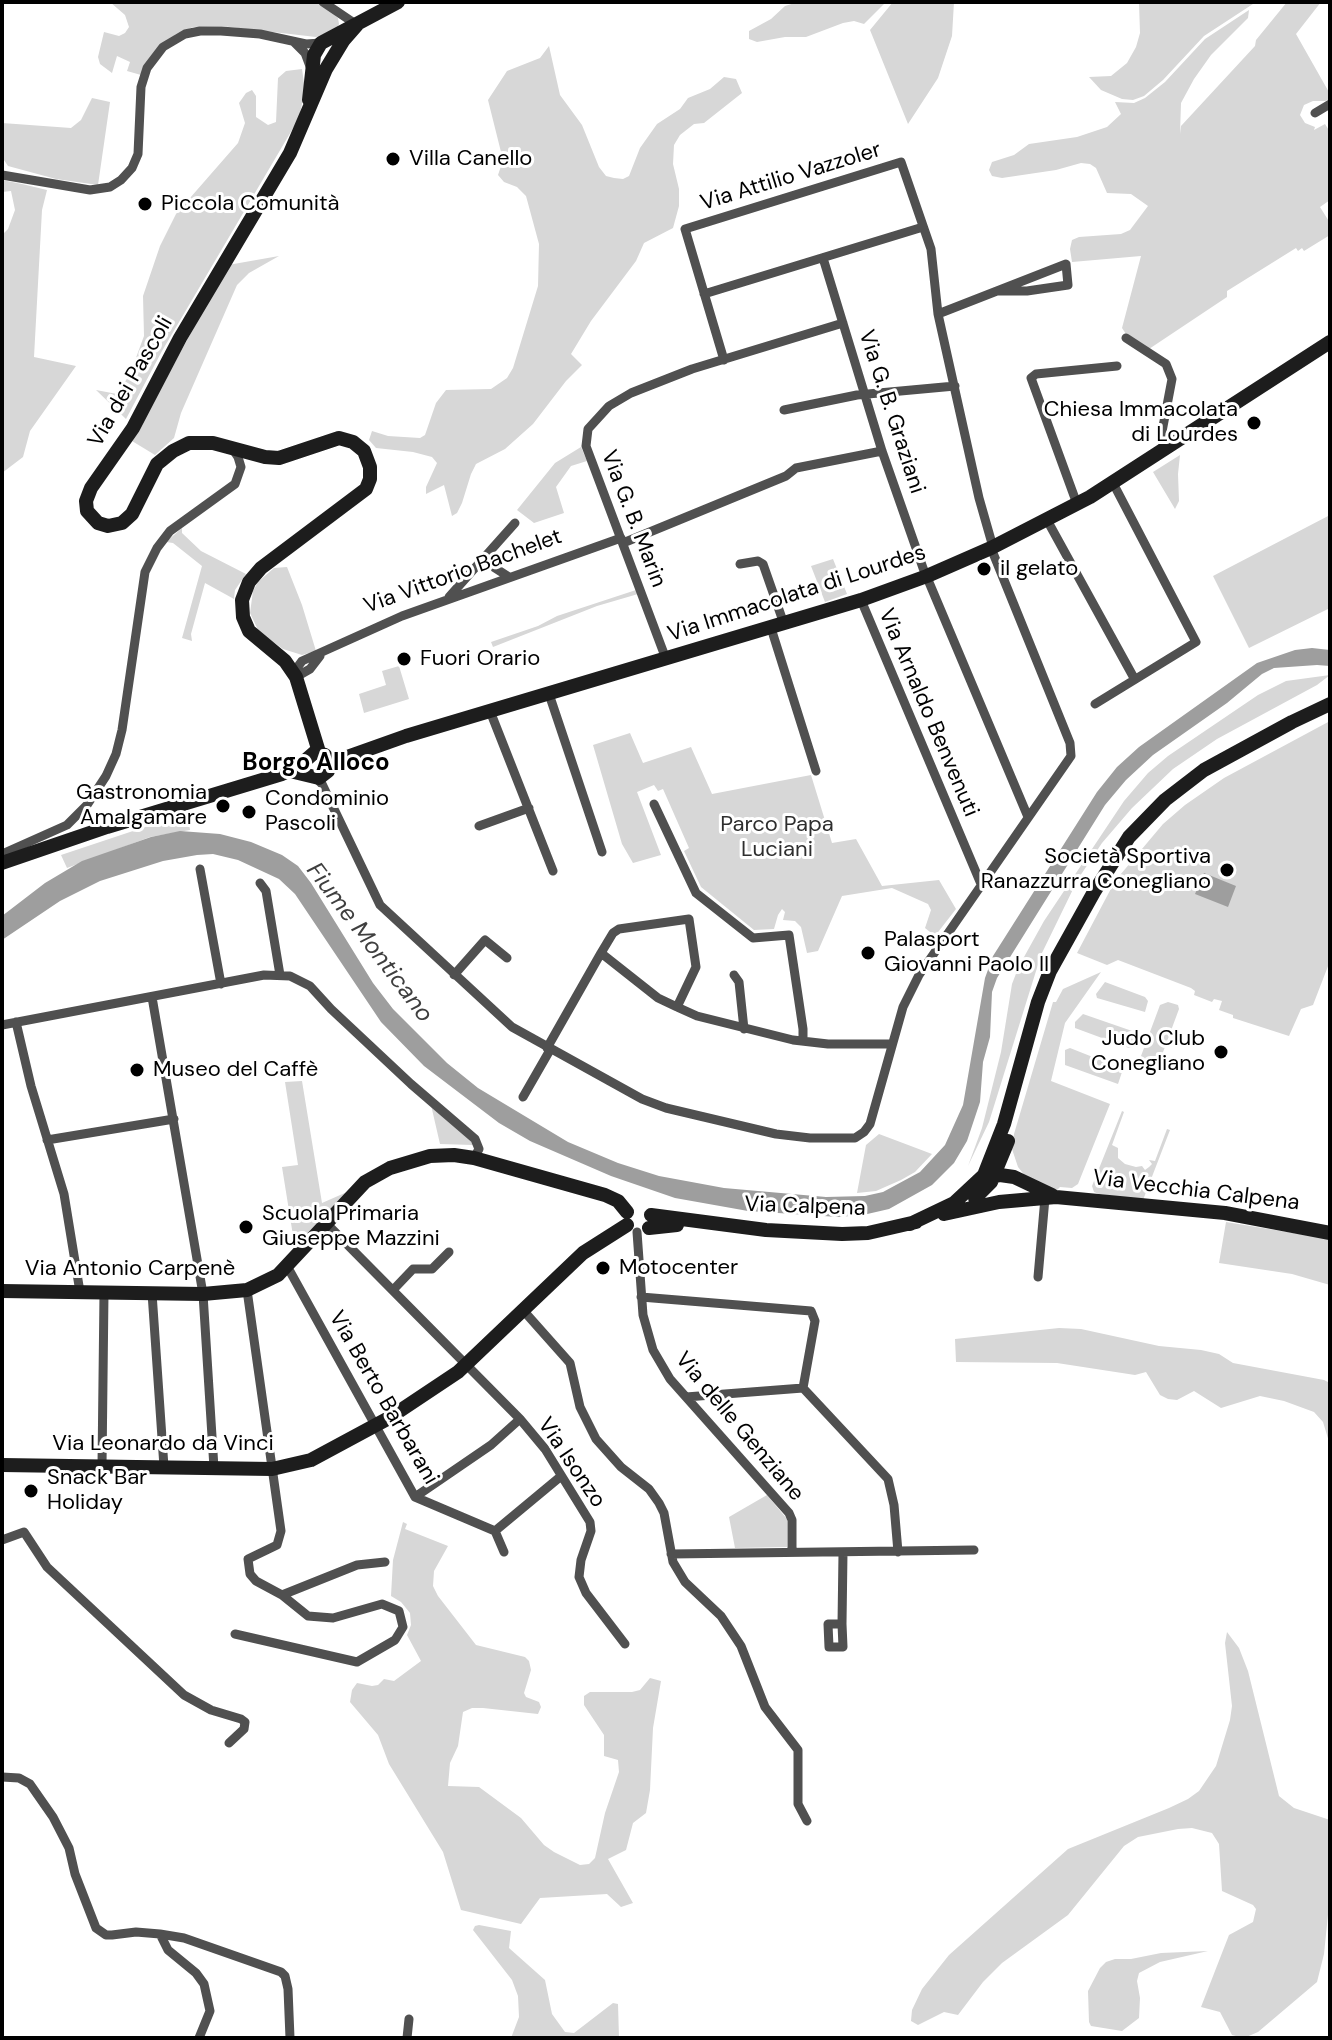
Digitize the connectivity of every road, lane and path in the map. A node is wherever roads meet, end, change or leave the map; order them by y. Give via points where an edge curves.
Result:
1 (323, 2) edge
2 (398, 2) edge
3 (357, 25) junction
4 (294, 42) junction
5 (321, 43) junction
6 (318, 69) junction
7 (1330, 104) edge
8 (1315, 113) dead end
9 (2, 175) edge
10 (923, 227) junction
11 (823, 258) junction
12 (998, 291) junction
13 (704, 294) junction
14 (938, 314) junction
15 (843, 323) junction
16 (1126, 338) dead end
17 (1330, 342) edge
18 (724, 360) junction
19 (1117, 366) dead end
20 (955, 386) junction
21 (865, 395) junction
22 (784, 410) dead end
23 (232, 448) junction
24 (1165, 450) junction
25 (882, 451) junction
26 (1113, 483) junction
27 (1077, 504) junction
28 (1047, 520) junction
29 (515, 523) dead end
30 (622, 540) junction
31 (992, 548) junction
32 (488, 555) junction
33 (740, 564) dead end
34 (927, 576) junction
35 (509, 577) junction
36 (447, 599) junction
37 (861, 600) junction
38 (777, 626) junction
39 (666, 659) junction
40 (301, 670) junction
41 (1134, 678) junction
42 (549, 694) junction
43 (1330, 697) edge
44 (1095, 704) dead end
45 (1330, 704) edge
46 (490, 711) junction
47 (1292, 722) junction
48 (318, 766) junction
49 (816, 771) dead end
50 (654, 804) dead end
51 (529, 808) junction
52 (1028, 817) junction
53 (479, 826) dead end
54 (602, 852) dead end
55 (2, 854) edge
56 (2, 863) edge
57 (200, 869) dead end
58 (553, 871) dead end
59 (260, 883) dead end
60 (981, 884) junction
61 (1083, 909) junction
62 (601, 953) junction
63 (507, 958) dead end
64 (280, 975) junction
65 (454, 975) junction
66 (734, 975) dead end
67 (221, 984) junction
68 (152, 997) junction
69 (677, 1007) junction
70 (16, 1022) junction
71 (2, 1025) edge
72 (744, 1029) junction
73 (803, 1041) junction
74 (892, 1044) junction
75 (548, 1049) junction
76 (1014, 1090) junction
77 (523, 1097) dead end
78 (174, 1119) junction
79 (1009, 1136) junction
80 (47, 1140) junction
81 (474, 1158) junction
82 (992, 1178) junction
83 (1026, 1183) junction
84 (1050, 1197) junction
85 (1015, 1201) junction
86 (956, 1206) junction
87 (638, 1222) junction
88 (326, 1223) junction
89 (1330, 1233) edge
90 (449, 1252) dead end
91 (287, 1266) junction
92 (1038, 1277) dead end
93 (247, 1290) junction
94 (393, 1290) junction
95 (2, 1291) edge
96 (80, 1292) junction
97 (104, 1293) junction
98 (152, 1293) junction
99 (203, 1294) junction
100 (641, 1297) junction
101 (522, 1309) junction
102 (466, 1364) junction
103 (803, 1388) junction
104 (686, 1397) junction
105 (520, 1419) junction
106 (374, 1426) junction
107 (2, 1465) edge
108 (102, 1466) junction
109 (164, 1467) junction
110 (214, 1468) junction
111 (272, 1469) junction
112 (560, 1477) junction
113 (415, 1497) junction
114 (495, 1531) junction
115 (2, 1540) edge
116 (974, 1550) dead end
117 (504, 1552) dead end
118 (792, 1552) junction
119 (898, 1552) junction
120 (843, 1553) junction
121 (671, 1554) junction
122 (385, 1562) dead end
123 (282, 1595) junction
124 (842, 1624) dead end
125 (235, 1634) dead end
126 (625, 1644) dead end
127 (229, 1743) dead end
128 (2, 1777) edge
129 (807, 1821) dead end
130 (160, 1934) junction
131 (409, 2019) dead end
132 (199, 2038) edge
133 (290, 2038) edge
134 (407, 2038) edge

1 - 3 street
2 - 3 street
3 - 5 street
3 - 6 street, Via dei Pascoli
4 - 5 street
4 - 6 street
4 - 9 street via 208,30 185,34 163,47 141,87 137,160 110,187 81,190
5 - 6 street, Via dei Pascoli via 314,55
6 - 23 street, Via dei Pascoli via 306,120 133,428 89,493 87,511 102,525 122,523 162,457 197,442
7 - 8 street
10 - 11 street
10 - 13 street, Via Attilio Vazzoler via 901,162 685,229
10 - 14 street
11 - 13 street
11 - 15 street, Via G. B. Graziani
12 - 12 street via 1068,285 1066,264
12 - 14 street
13 - 18 street, Via Attilio Vazzoler
14 - 20 street
15 - 18 street, Via G. B. Marin
15 - 21 street, Via G. B. Graziani
16 - 24 street via 1166,364 1172,379 1161,437
17 - 24 street, Via Immacolata di Lourdes
18 - 30 street, Via G. B. Marin via 621,398 591,423 586,446
19 - 27 street via 1031,378
20 - 21 street
20 - 31 street
21 - 22 street
21 - 25 street, Via G. B. Graziani
23 - 40 street via 279,458 339,438 357,444 369,461 370,479 362,493 261,568 246,587 242,609 253,637
23 - 55 street via 241,467 235,484 170,531 145,572 122,730 106,776 67,825
24 - 26 street, Via Immacolata di Lourdes
25 - 30 street, Via Vittorio Bachelet via 796,468
25 - 34 street, Via G. B. Graziani
26 - 27 street, Via Immacolata di Lourdes
26 - 41 street via 1196,642
27 - 28 street, Via Immacolata di Lourdes
28 - 31 street, Via Immacolata di Lourdes
28 - 41 street
29 - 32 street
30 - 35 street, Via Vittorio Bachelet
30 - 39 street, Via G. B. Marin
31 - 34 street, Via Immacolata di Lourdes
31 - 52 street via 1072,749
32 - 35 street
32 - 36 street
33 - 38 street via 763,564
34 - 37 street, Via Immacolata di Lourdes
34 - 52 street, Via G. B. Graziani
35 - 36 street, Via Vittorio Bachelet
36 - 40 street, Via Vittorio Bachelet via 353,637
37 - 38 street, Via Immacolata di Lourdes
37 - 60 street, Via Arnaldo Benvenuti
38 - 39 street, Via Immacolata di Lourdes
38 - 49 street
39 - 42 street, Via Immacolata di Lourdes
40 - 48 street
41 - 44 street
42 - 46 street, Via Immacolata di Lourdes
42 - 54 street
43 - 47 street
45 - 47 street
46 - 48 street, Via Immacolata di Lourdes
46 - 51 street
47 - 61 street via 1204,770 1165,800 1129,837
48 - 56 street
48 - 65 street via 380,905
50 - 73 street via 696,893 753,938 789,935
51 - 53 street
51 - 58 street
52 - 60 street
57 - 67 street
59 - 64 street via 266,891
60 - 74 street via 913,985
61 - 76 street via 1043,989
61 - 79 street via 1047,1006
62 - 69 street
62 - 69 street via 616,930 689,919 696,967
62 - 75 street
63 - 65 street via 485,940
64 - 67 street
64 - 81 street via 310,986 475,1139 479,1149
65 - 75 street via 504,1021
66 - 72 street
67 - 68 street
68 - 70 street
68 - 78 street
69 - 72 street
70 - 71 street
70 - 80 street
72 - 73 street
73 - 74 street
74 - 75 street via 870,1124 860,1136 844,1139 776,1134 666,1108
75 - 77 street
76 - 82 street
76 - 86 street, Via Calpena via 989,1166
78 - 80 street
78 - 99 street
79 - 82 street
79 - 83 street via 1012,1161
80 - 96 street via 64,1194
81 - 87 street, Via Antonio Carpenè via 613,1197
81 - 88 street, Via Antonio Carpenè via 430,1156 390,1168 356,1189
82 - 83 street via 1007,1175
82 - 85 street
82 - 86 street
83 - 84 street
84 - 85 street
84 - 89 street, Via Vecchia Calpena via 1225,1213
84 - 92 street
85 - 86 street
86 - 87 street, Via Calpena via 868,1233
87 - 100 street, Via delle Genziane
87 - 101 street, Via Leonardo da Vinci via 583,1253
88 - 91 street, Via Antonio Carpenè
88 - 94 street, Via Isonzo
90 - 94 street via 432,1269 413,1269
91 - 93 street, Via Antonio Carpenè
91 - 106 street, Via Berto Barbarani
93 - 99 street, Via Antonio Carpenè
93 - 111 street
94 - 102 street, Via Isonzo
95 - 96 street, Via Antonio Carpenè
96 - 97 street, Via Antonio Carpenè
97 - 98 street, Via Antonio Carpenè
97 - 108 street
98 - 99 street, Via Antonio Carpenè
98 - 109 street
99 - 110 street
100 - 103 street via 811,1311 815,1321
100 - 104 street, Via delle Genziane via 653,1350
101 - 102 street, Via Leonardo da Vinci
101 - 121 street via 570,1363 580,1407 596,1439 659,1503
102 - 105 street, Via Isonzo
102 - 106 street, Via Leonardo da Vinci via 422,1399
103 - 104 street
103 - 119 street via 888,1479
104 - 118 street, Via delle Genziane via 789,1513
105 - 112 street, Via Isonzo
105 - 113 street
106 - 111 street, Via Leonardo da Vinci via 311,1460
106 - 113 street, Via Berto Barbarani
107 - 108 street, Via Leonardo da Vinci
108 - 109 street, Via Leonardo da Vinci
109 - 110 street, Via Leonardo da Vinci
110 - 111 street, Via Leonardo da Vinci
111 - 123 street via 280,1536 277,1545 247,1561 252,1578
112 - 114 street
112 - 126 street, Via Isonzo via 590,1522 579,1577
113 - 114 street, Via Berto Barbarani
114 - 117 street
115 - 127 street via 24,1532 47,1567 184,1695 245,1722
116 - 119 street
118 - 120 street
118 - 121 street
119 - 120 street
120 - 124 street
121 - 129 street via 688,1587 730,1628 765,1707 796,1745 798,1804
122 - 123 street via 357,1565
123 - 125 street via 301,1613 323,1619 388,1605 399,1611 402,1632 357,1662
128 - 130 street via 30,1784 53,1817 96,1928 106,1935
130 - 132 street via 168,1950 196,1973 208,1992 210,2011
130 - 133 street via 281,1972 288,1989
131 - 134 street

